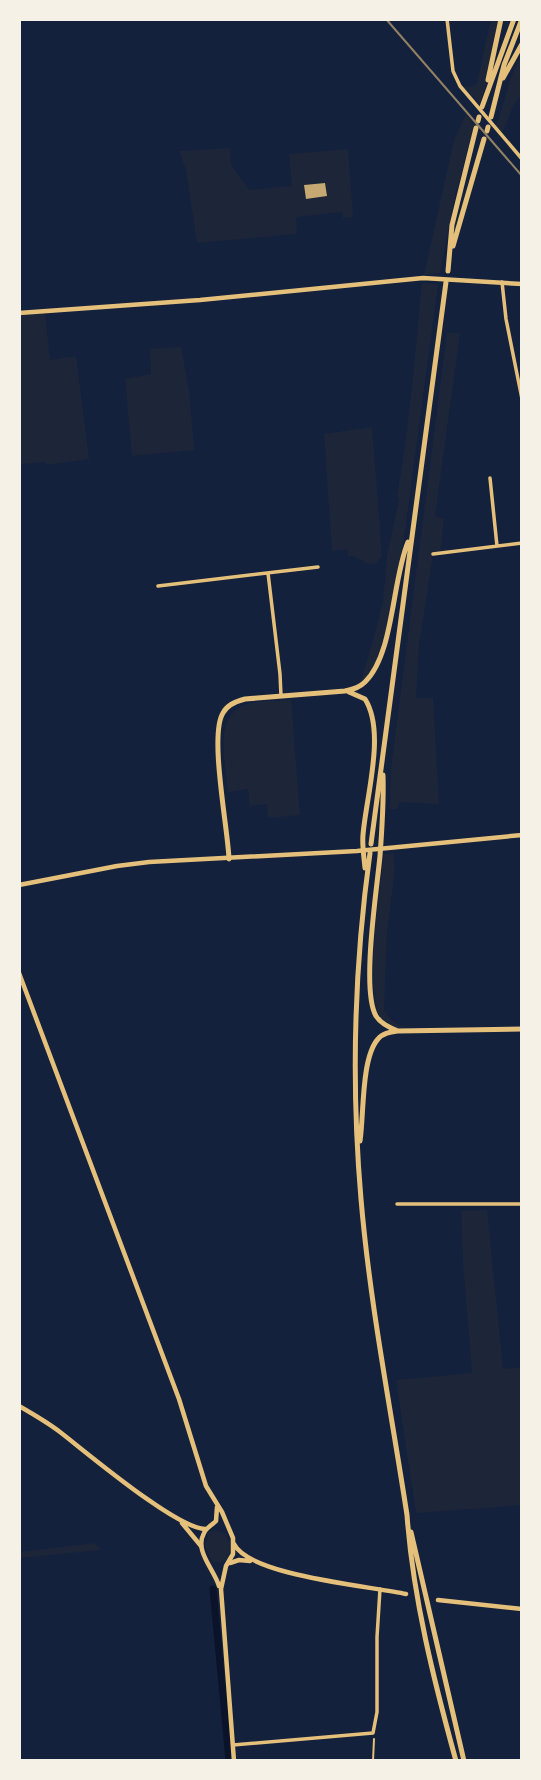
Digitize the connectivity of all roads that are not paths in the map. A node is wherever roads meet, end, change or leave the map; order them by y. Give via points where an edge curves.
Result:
1 (447, 19) edge
2 (501, 19) edge
3 (514, 19) edge
4 (522, 19) edge
5 (522, 44) edge
6 (499, 87) junction
7 (491, 117) dead end
8 (478, 122) dead end
9 (484, 139) dead end
10 (522, 159) edge
11 (450, 255) junction
12 (448, 271) dead end
13 (446, 282) dead end
14 (502, 282) junction
15 (522, 284) edge
16 (19, 313) edge
17 (522, 399) edge
18 (490, 478) dead end
19 (411, 534) junction
20 (522, 543) edge
21 (497, 546) junction
22 (433, 554) dead end
23 (318, 567) dead end
24 (268, 573) junction
25 (158, 586) dead end
26 (345, 691) junction
27 (281, 696) junction
28 (382, 762) junction
29 (522, 835) edge
30 (371, 844) dead end
31 (370, 853) dead end
32 (229, 859) junction
33 (367, 879) junction
34 (19, 885) edge
35 (19, 973) edge
36 (522, 1030) edge
37 (398, 1031) junction
38 (358, 1155) junction
39 (522, 1204) edge
40 (397, 1205) dead end
41 (19, 1406) edge
42 (216, 1503) junction
43 (407, 1515) junction
44 (176, 1517) junction
45 (208, 1528) junction
46 (228, 1531) junction
47 (234, 1544) junction
48 (201, 1546) junction
49 (255, 1562) junction
50 (228, 1564) junction
51 (210, 1565) junction
52 (380, 1588) junction
53 (221, 1589) junction
54 (406, 1594) dead end
55 (438, 1600) dead end
56 (522, 1609) edge
57 (233, 1745) junction
58 (234, 1761) edge
59 (456, 1761) edge
60 (464, 1761) edge

1 - 10 street via 453,71 460,86
2 - 3 highway via 482,107
4 - 6 highway
5 - 6 highway
6 - 7 highway
8 - 11 highway via 452,225
9 - 11 highway
11 - 12 highway
13 - 19 highway
14 - 15 main road
14 - 16 main road via 424,278
14 - 17 street
18 - 21 street
19 - 26 highway via 401,559 379,660 367,681
19 - 28 highway
20 - 21 street
21 - 22 street
23 - 24 street
24 - 25 street
24 - 27 street
26 - 27 highway
26 - 33 highway via 365,699 374,722 362,838
27 - 32 highway via 245,698 222,713 219,754
28 - 30 highway
28 - 37 highway via 384,809 370,956 372,1000 375,1015
29 - 32 main road
31 - 33 highway
32 - 34 main road via 117,866
33 - 38 highway via 355,1017
35 - 42 main road
36 - 37 highway
37 - 38 highway via 378,1039 369,1059
38 - 43 highway via 366,1243
39 - 40 street
41 - 44 main road
42 - 45 main road via 216,1521
42 - 46 main road
43 - 59 highway via 417,1592
43 - 60 highway
44 - 45 main road via 193,1528
44 - 48 main road
45 - 46 main road
45 - 48 main road
46 - 47 main road
47 - 49 main road
47 - 50 main road
48 - 51 main road
49 - 50 main road
49 - 52 main road
50 - 51 main road
50 - 53 main road
51 - 53 main road
52 - 54 main road
52 - 57 street via 375,1731
53 - 57 main road
55 - 56 main road
57 - 58 main road

